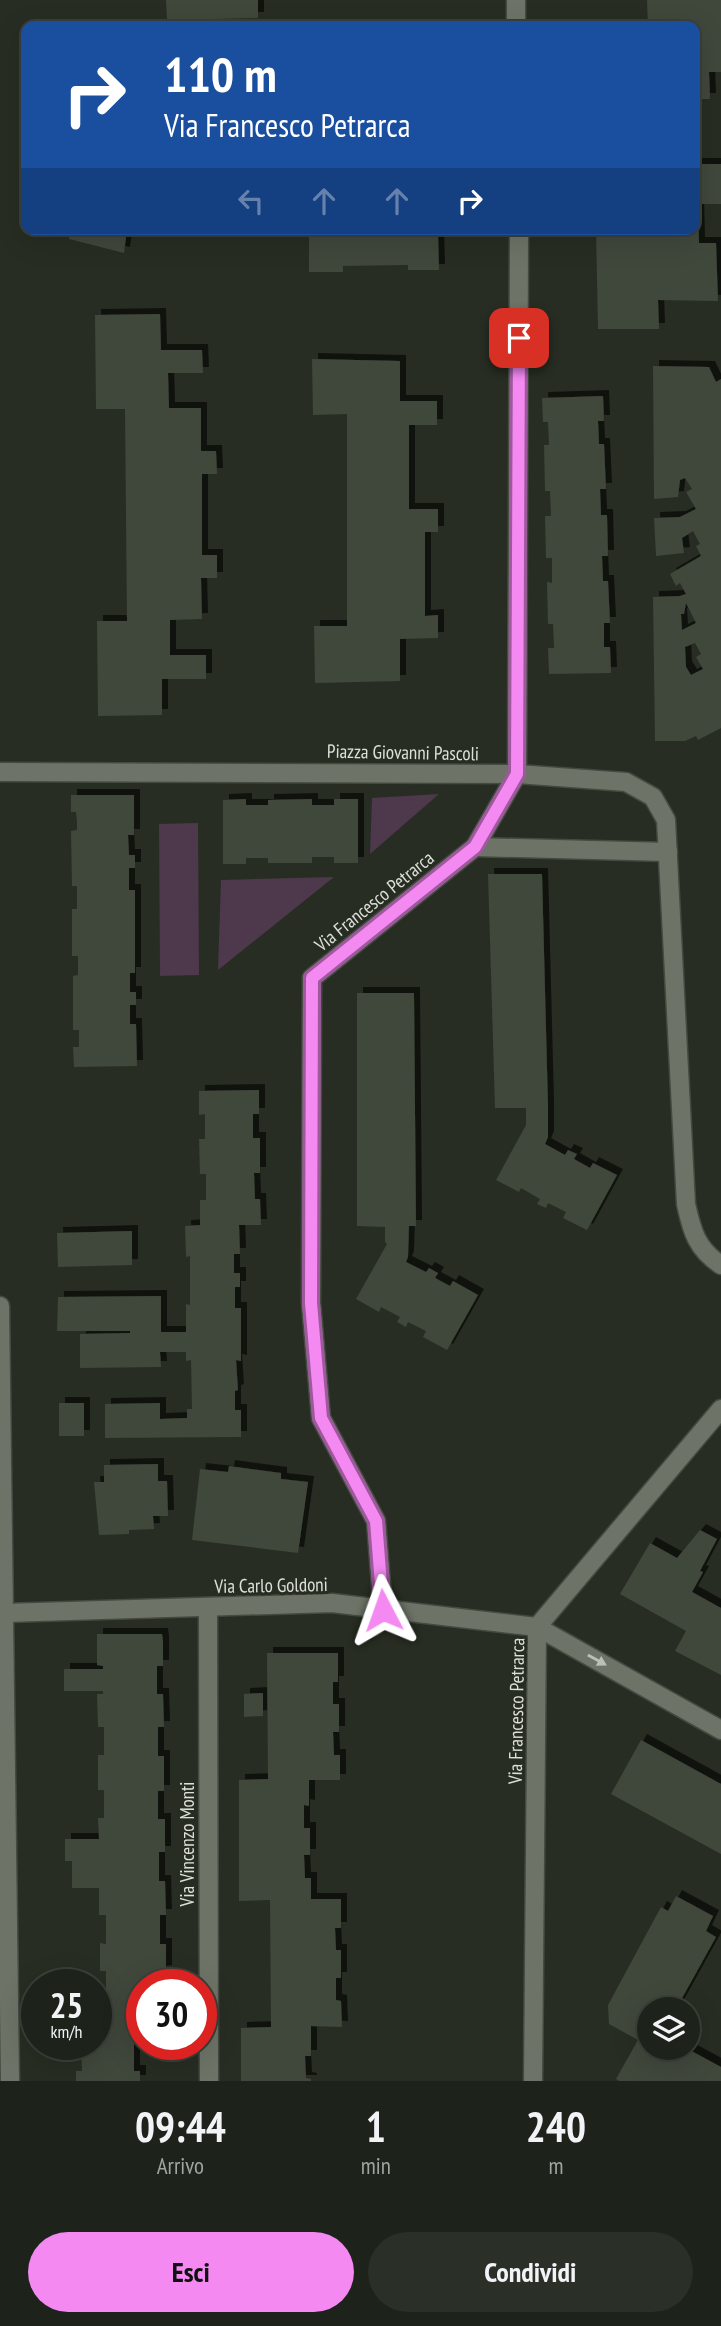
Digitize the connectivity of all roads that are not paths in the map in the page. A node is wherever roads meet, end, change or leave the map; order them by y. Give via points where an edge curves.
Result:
1 (516, 0) edge
2 (516, 21) edge
3 (519, 235) edge
4 (0, 772) edge
5 (517, 774) junction
6 (475, 847) junction
7 (668, 852) junction
8 (721, 1265) edge
9 (0, 1306) edge
10 (721, 1409) edge
11 (208, 1607) junction
12 (383, 1610) junction
13 (5, 1613) junction
14 (537, 1627) junction
15 (3, 1644) edge
16 (721, 1730) edge
17 (10, 2081) edge
18 (209, 2081) edge
19 (533, 2081) edge

1 - 2 street
3 - 5 street, Via Francesco Petrarca
4 - 5 street, Piazza Giovanni Pascoli
5 - 6 street, Via Francesco Petrarca
5 - 7 street, Piazza Giovanni Pascoli via 626,782 653,797 666,820
6 - 7 street
6 - 12 street, Via Francesco Petrarca via 312,978 311,1303 321,1418 376,1521
7 - 8 street, Piazza Giovanni Pascoli via 686,1204 704,1254
9 - 13 street
10 - 14 street, Via Francesco Petrarca
11 - 12 street, Via Carlo Goldoni via 332,1604
11 - 13 street, Via Carlo Goldoni
11 - 18 street, Via Vincenzo Monti
12 - 14 street, Via Carlo Goldoni
13 - 15 street
14 -> 16 street, Via Carlo Goldoni
14 - 19 street, Via Francesco Petrarca
15 - 17 street

